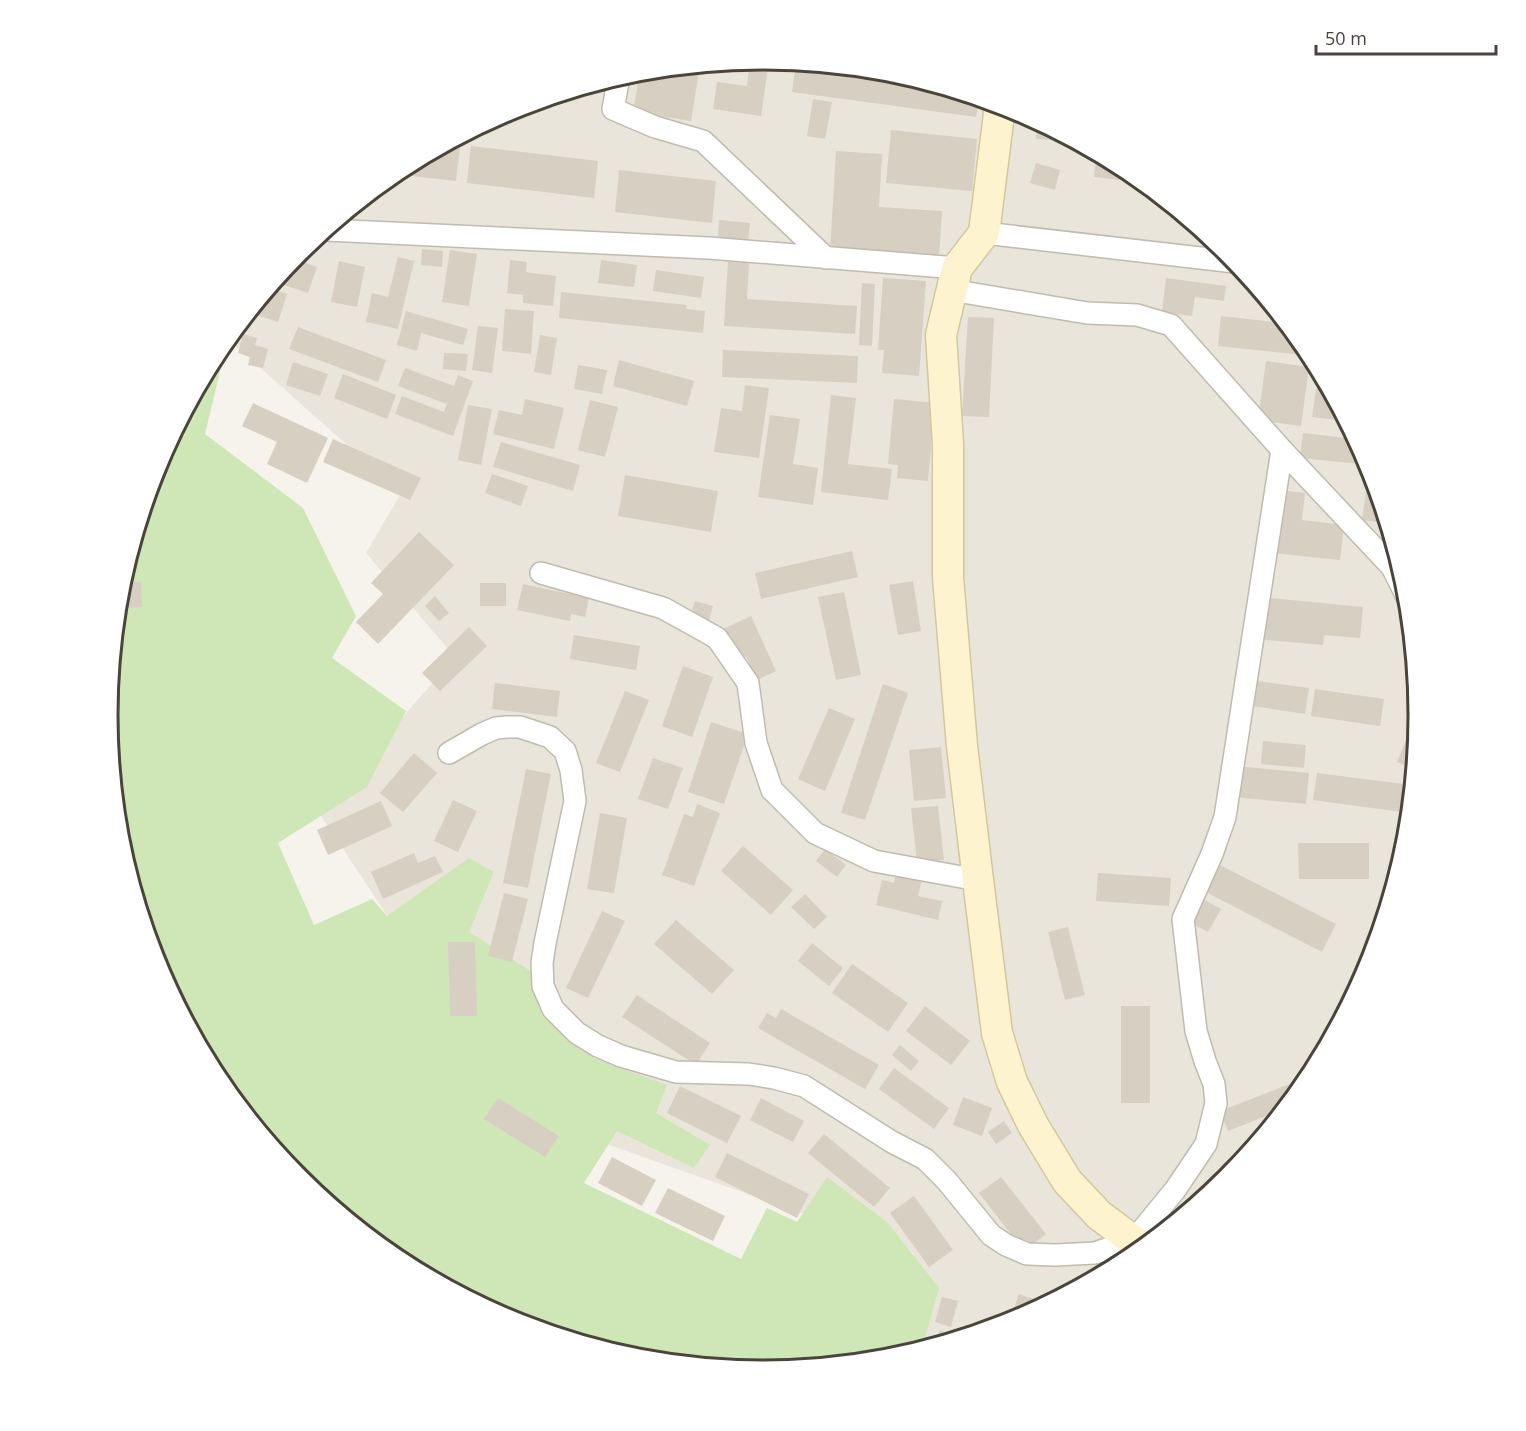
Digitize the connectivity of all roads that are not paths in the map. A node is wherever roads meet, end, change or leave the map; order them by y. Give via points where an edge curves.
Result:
1 (617, 87) edge
2 (999, 116) edge
3 (339, 231) edge
4 (984, 233) junction
5 (826, 258) junction
6 (1220, 260) edge
7 (954, 279) junction
8 (1282, 450) junction
9 (1390, 565) edge
10 (541, 573) dead end
11 (449, 753) dead end
12 (978, 880) junction
13 (1144, 1236) edge
14 (1135, 1242) edge
15 (1130, 1246) edge

1 - 5 street via 613,109 703,141
2 - 4 street
3 - 5 street via 710,248
4 - 6 street
4 - 7 street
5 - 7 street
7 - 8 street via 1087,313 1137,315 1171,325
7 - 12 street via 941,335 948,444 948,578
8 - 9 street
8 - 13 street via 1224,817 1183,919 1196,1031 1214,1084 1216,1103 1206,1144
10 - 12 street via 663,608 717,638 748,683 756,743 772,790 815,833 874,861
11 - 15 street via 482,734 507,727 550,737 565,751 572,770 574,801 542,963 543,986 553,1008 577,1033 621,1056 676,1072 749,1074 804,1086 925,1159 991,1235 1027,1254 1095,1253
12 - 14 street via 997,1033 1012,1082 1067,1181 1099,1215

